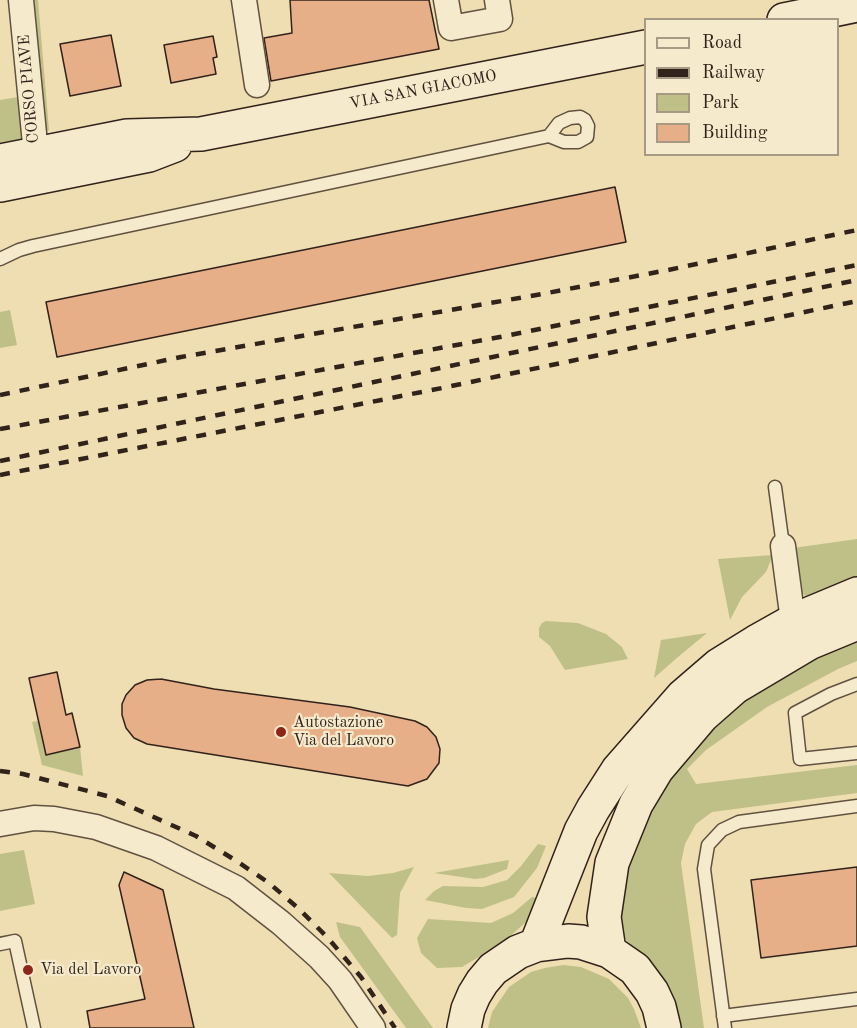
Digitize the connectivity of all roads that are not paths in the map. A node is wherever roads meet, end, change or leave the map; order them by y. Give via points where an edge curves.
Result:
1 (21, 0) edge
2 (244, 0) edge
3 (446, 0) edge
4 (497, 0) edge
5 (857, 5) edge
6 (794, 18) edge
7 (644, 47) edge
8 (257, 85) dead end
9 (549, 136) dead end
10 (0, 161) edge
11 (37, 166) junction
12 (0, 185) edge
13 (0, 259) edge
14 (775, 487) dead end
15 (783, 546) joint
16 (856, 617) edge
17 (794, 621) junction
18 (784, 657) junction
19 (857, 684) edge
20 (857, 753) edge
21 (857, 806) edge
22 (0, 824) edge
23 (0, 944) edge
24 (536, 945) junction
25 (609, 951) junction
26 (857, 999) edge
27 (724, 1022) edge
28 (34, 1028) edge
29 (373, 1028) edge
30 (464, 1028) edge
31 (664, 1028) edge

1 - 11 street, CORSO PIAVE
2 - 8 street
3 - 4 street via 451,28 500,19
5 - 6 main road
7 - 11 main road, VIA SAN GIACOMO via 201,134 127,136
9 - 13 lane via 24,248
10 - 11 main road, VIA SAN GIACOMO
11 - 12 main road, VIA SAN GIACOMO
14 - 15 lane
15 - 17 street
16 - 17 main road
16 - 18 main road
17 - 18 main road
17 - 24 main road via 739,652 702,679 618,770 582,831
18 - 25 main road via 735,687 702,716 645,787 612,863 604,917
19 - 20 lane via 795,713 800,759
21 - 27 lane via 739,822 722,830 708,845 704,869
22 - 29 street via 34,818 96,827 156,848 236,888 319,957
23 - 28 lane via 15,941
24 - 25 main road via 581,942
24 - 30 main road via 504,960 482,982 468,1009
25 - 31 main road via 645,981 659,1007
26 - 27 lane

